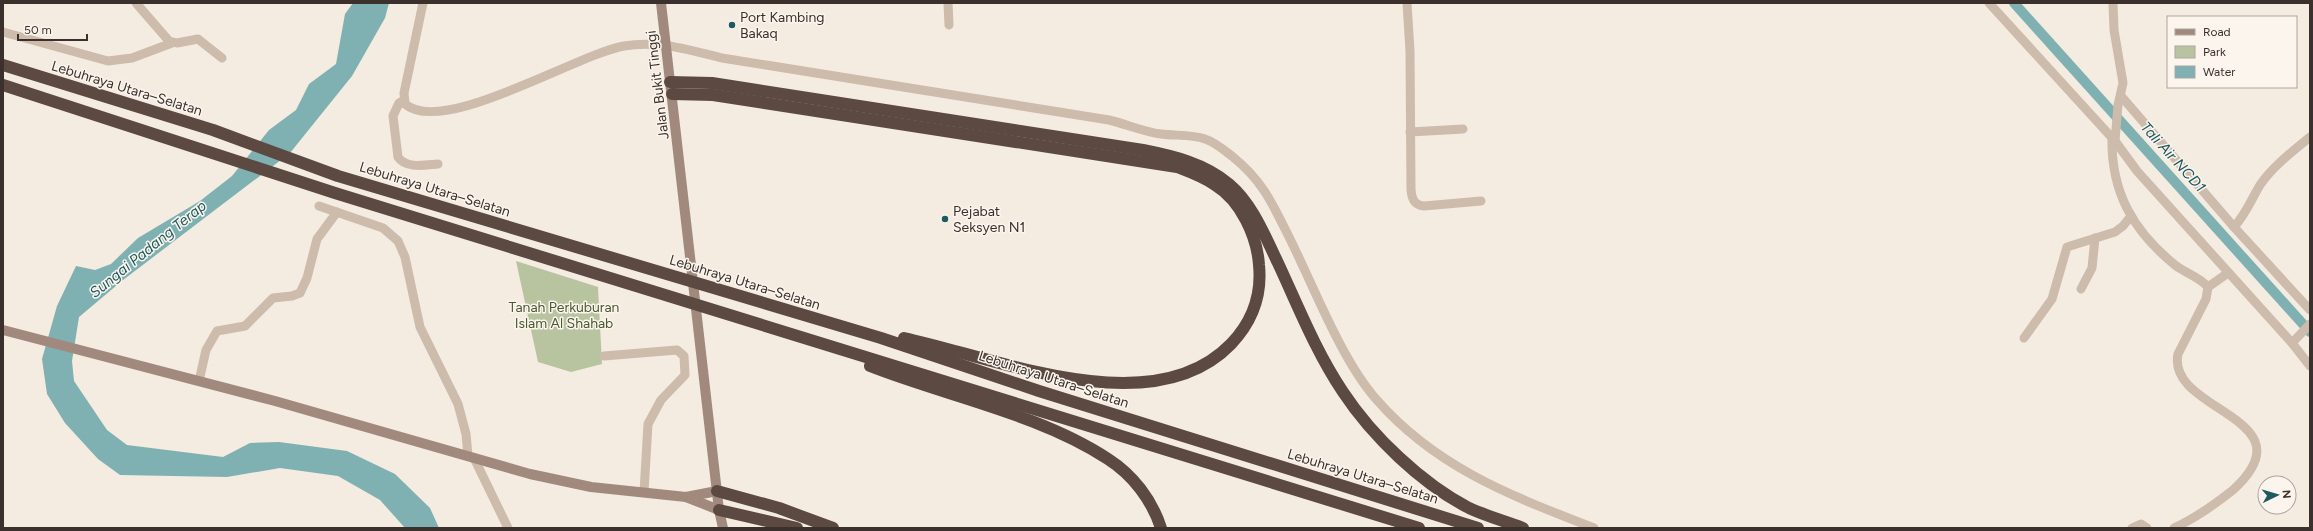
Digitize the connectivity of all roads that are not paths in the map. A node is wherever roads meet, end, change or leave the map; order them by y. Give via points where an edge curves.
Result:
1 (136, 3) edge
2 (423, 3) edge
3 (661, 3) edge
4 (948, 3) edge
5 (1406, 3) edge
6 (1989, 3) edge
7 (2113, 3) edge
8 (949, 25) dead end
9 (3, 32) edge
10 (172, 43) junction
11 (666, 45) junction
12 (222, 58) dead end
13 (3, 66) edge
14 (670, 82) junction
15 (3, 85) edge
16 (672, 94) junction
17 (404, 100) junction
18 (2119, 101) junction
19 (1463, 129) dead end
20 (1410, 132) junction
21 (2114, 137) junction
22 (2310, 137) edge
23 (438, 164) dead end
24 (1481, 201) dead end
25 (319, 206) dead end
26 (337, 212) junction
27 (2131, 216) junction
28 (2234, 228) junction
29 (2095, 238) junction
30 (2228, 273) junction
31 (2208, 287) junction
32 (2080, 289) dead end
33 (2310, 310) edge
34 (2310, 324) edge
35 (3, 330) edge
36 (788, 333) junction
37 (881, 338) junction
38 (2024, 338) dead end
39 (2295, 339) junction
40 (604, 356) dead end
41 (2310, 366) edge
42 (199, 380) junction
43 (471, 457) junction
44 (717, 491) junction
45 (644, 492) junction
46 (686, 497) junction
47 (719, 510) junction
48 (508, 528) edge
49 (723, 528) edge
50 (797, 528) edge
51 (833, 528) edge
52 (1161, 528) edge
53 (1419, 528) edge
54 (1478, 528) edge
55 (1523, 528) edge
56 (1594, 528) edge
57 (2132, 528) edge
58 (2147, 528) edge
59 (2174, 528) edge

1 - 10 street
2 - 17 street
3 - 11 main road, Jalan Bukit Tinggi
4 - 8 street
5 - 20 street via 1410,51
6 - 21 street
7 - 18 street via 2114,30 2123,83
9 - 10 street via 108,61 132,58
10 - 12 street via 198,39
11 - 14 main road, Jalan Bukit Tinggi
11 - 17 street via 644,44 615,48 470,106 420,112 411,108
11 - 56 street via 730,59 1109,120 1159,134 1192,136 1210,141 1250,171 1266,191 1350,358 1364,383 1386,410 1434,453 1463,471 1509,494
13 - 37 highway, Lebuhraya Utara–Selatan via 212,130 338,176
14 - 16 main road, Jalan Bukit Tinggi
14 - 55 highway via 712,83 1143,150 1177,157 1204,168 1229,184 1252,211 1323,359 1343,393 1366,423 1403,461 1439,489 1469,508
15 - 36 highway via 335,193
16 - 37 highway via 713,95 1177,167 1216,185 1227,196 1253,233 1258,252 1258,297 1242,332 1218,358 1202,367 1163,380 1118,382 1064,377 905,338
16 - 44 main road, Jalan Bukit Tinggi
17 - 23 street via 399,103 394,116 398,157 411,165
18 - 21 street
18 - 28 street
19 - 20 street
20 - 24 street via 1411,190 1415,203 1430,206
21 - 27 street via 2111,160 2114,177 2120,196
21 - 30 street via 2137,171
22 - 28 street via 2265,179
25 - 26 street
26 - 42 street via 317,239 307,278 300,292 292,296 273,298 245,326 216,331 206,350
26 - 43 street via 383,228 402,248 420,327 458,404
27 - 29 street via 2119,230
27 - 31 street via 2160,252
28 - 33 street
29 - 32 street via 2092,268
29 - 38 street via 2067,247 2062,256 2052,299
30 - 31 street
30 - 39 street
31 - 59 street via 2206,299 2178,354 2178,370 2195,388 2256,432 2262,442 2262,451 2250,476 2203,513
34 - 39 street
35 - 42 main road
36 - 52 highway via 887,373 1033,422 1082,444 1109,460 1139,486
36 - 53 highway
37 - 54 highway, Lebuhraya Utara–Selatan via 1039,391
39 - 41 street
40 - 45 street via 677,350 684,356 685,375 661,400 648,424
42 - 43 main road
43 - 45 main road via 562,481 614,490
43 - 48 street
44 - 46 main road
44 - 47 main road, Jalan Bukit Tinggi
44 - 51 highway via 779,508
45 - 46 main road
46 - 47 main road
47 - 49 main road, Jalan Bukit Tinggi
47 - 50 highway
57 - 58 street via 2140,524

